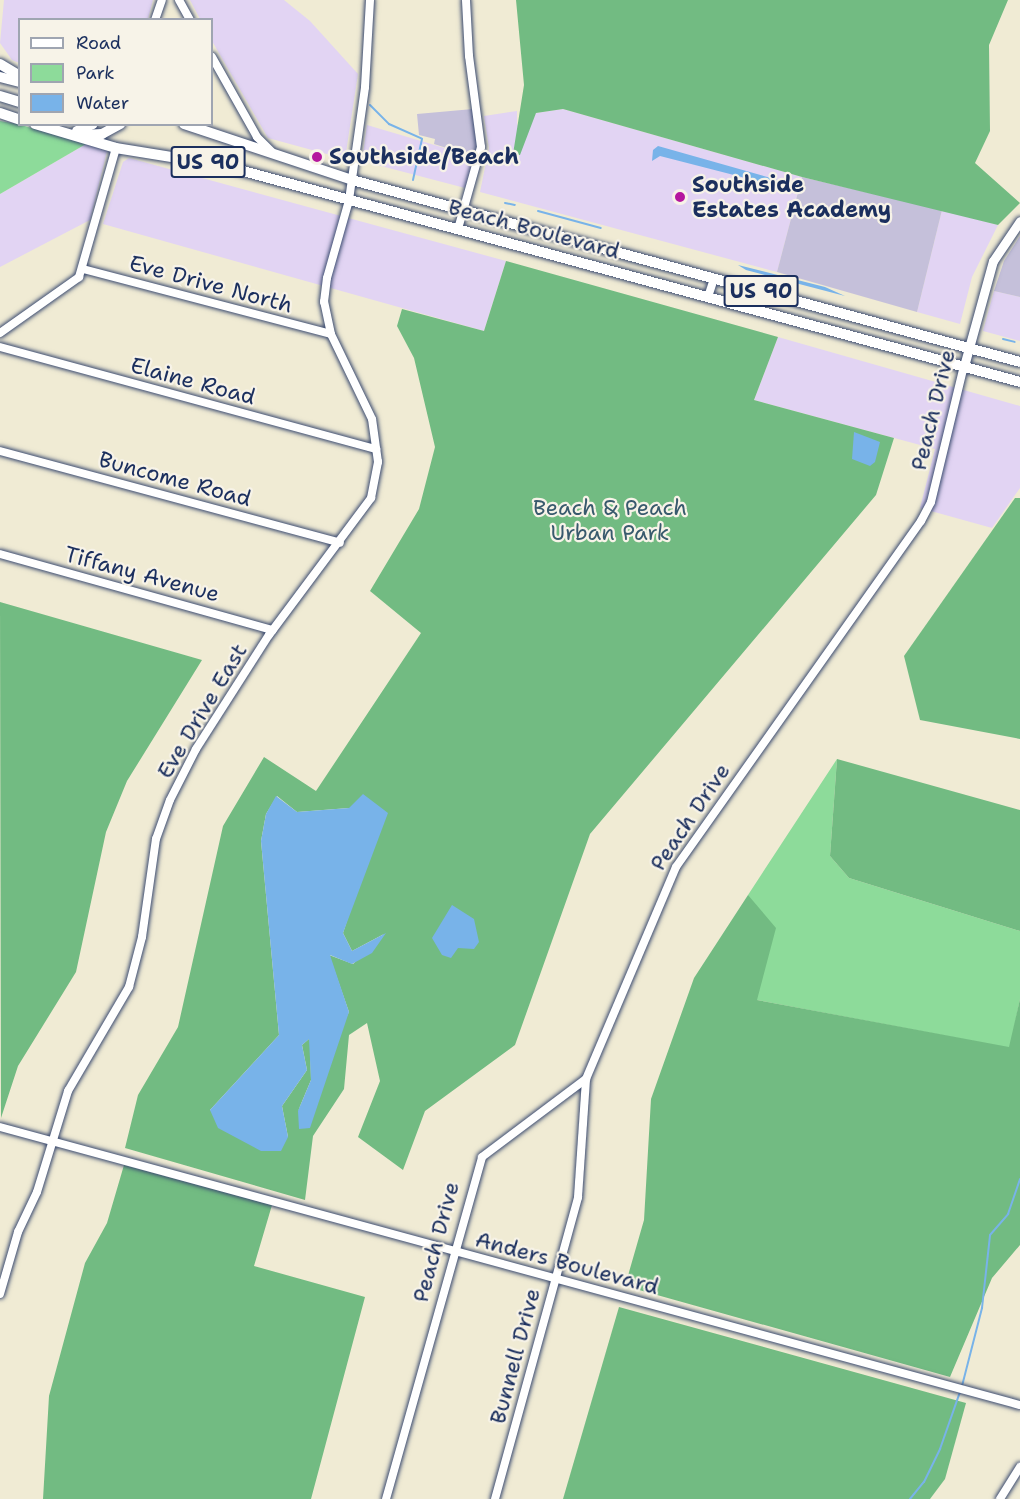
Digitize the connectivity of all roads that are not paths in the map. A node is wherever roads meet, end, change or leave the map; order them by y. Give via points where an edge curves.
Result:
1 (162, 0) edge
2 (179, 0) edge
3 (370, 0) edge
4 (466, 0) edge
5 (156, 18) edge
6 (189, 18) edge
7 (213, 59) edge
8 (0, 64) edge
9 (18, 75) edge
10 (0, 77) edge
11 (18, 82) edge
12 (0, 96) edge
13 (18, 101) edge
14 (0, 116) edge
15 (18, 120) edge
16 (41, 126) edge
17 (91, 126) edge
18 (116, 126) edge
19 (190, 126) edge
20 (69, 135) junction
21 (116, 148) junction
22 (277, 157) junction
23 (352, 180) junction
24 (350, 200) junction
25 (464, 209) junction
26 (1020, 221) edge
27 (458, 229) junction
28 (83, 269) junction
29 (714, 278) junction
30 (708, 297) junction
31 (0, 333) edge
32 (331, 334) junction
33 (0, 347) edge
34 (969, 348) junction
35 (1020, 362) edge
36 (964, 366) junction
37 (1020, 382) edge
38 (376, 449) junction
39 (0, 451) edge
40 (340, 543) junction
41 (0, 554) edge
42 (273, 630) junction
43 (586, 1079) junction
44 (0, 1127) edge
45 (52, 1141) junction
46 (453, 1251) junction
47 (555, 1278) junction
48 (0, 1294) edge
49 (1020, 1405) edge
50 (1020, 1467) edge
51 (386, 1499) edge
52 (495, 1499) edge
53 (1000, 1499) edge

1 - 5 street
2 - 6 street
3 - 23 street, Eve Drive East via 365,87
4 - 25 street via 481,147
7 - 22 street via 257,137
8 - 9 highway
10 - 11 highway
12 - 13 highway
14 - 15 highway
16 - 20 highway, Beach Boulevard / US 90
17 - 20 highway
18 - 20 highway via 102,134
19 - 22 highway, US 90
20 - 21 highway, Beach Boulevard / US 90
21 - 24 highway, Beach Boulevard / US 90 via 221,165
21 - 28 street
22 - 23 highway, US 90
23 - 24 street, Eve Drive East
23 - 25 highway, US 90
24 - 27 highway, Beach Boulevard / US 90
24 - 32 street, Eve Drive East via 325,289
25 - 27 street
25 - 29 highway, US 90
26 - 34 main road, Peach Drive via 993,261
27 - 30 highway, Beach Boulevard / US 90
28 - 31 street via 74,284
28 - 32 street, Eve Drive North
29 - 30 street
29 - 34 highway, US 90
30 - 36 highway, Beach Boulevard / US 90
32 - 38 street, Eve Drive East via 368,409
33 - 38 street, Elaine Road
34 - 35 highway, US 90
34 - 36 main road, Peach Drive
36 - 37 highway, Beach Boulevard / US 90
36 - 43 street, Peach Drive via 931,502 921,522 676,867
38 - 40 street, Eve Drive East via 377,476 371,498
39 - 40 street, Buncome Road
40 - 42 street, Eve Drive East
41 - 42 street, Tiffany Avenue
42 - 45 street, Eve Drive East via 196,749 170,800 156,839 142,937 129,987 75,1074
43 - 46 street, Peach Drive via 482,1157
43 - 47 street, Bunnell Drive via 581,1180
44 - 45 street, Anders Boulevard
45 - 46 street, Anders Boulevard
45 - 48 street, Eve Drive East
46 - 47 street, Anders Boulevard
46 - 51 street, Peach Drive
47 - 49 street, Anders Boulevard
47 - 52 street, Bunnell Drive
50 - 53 street

